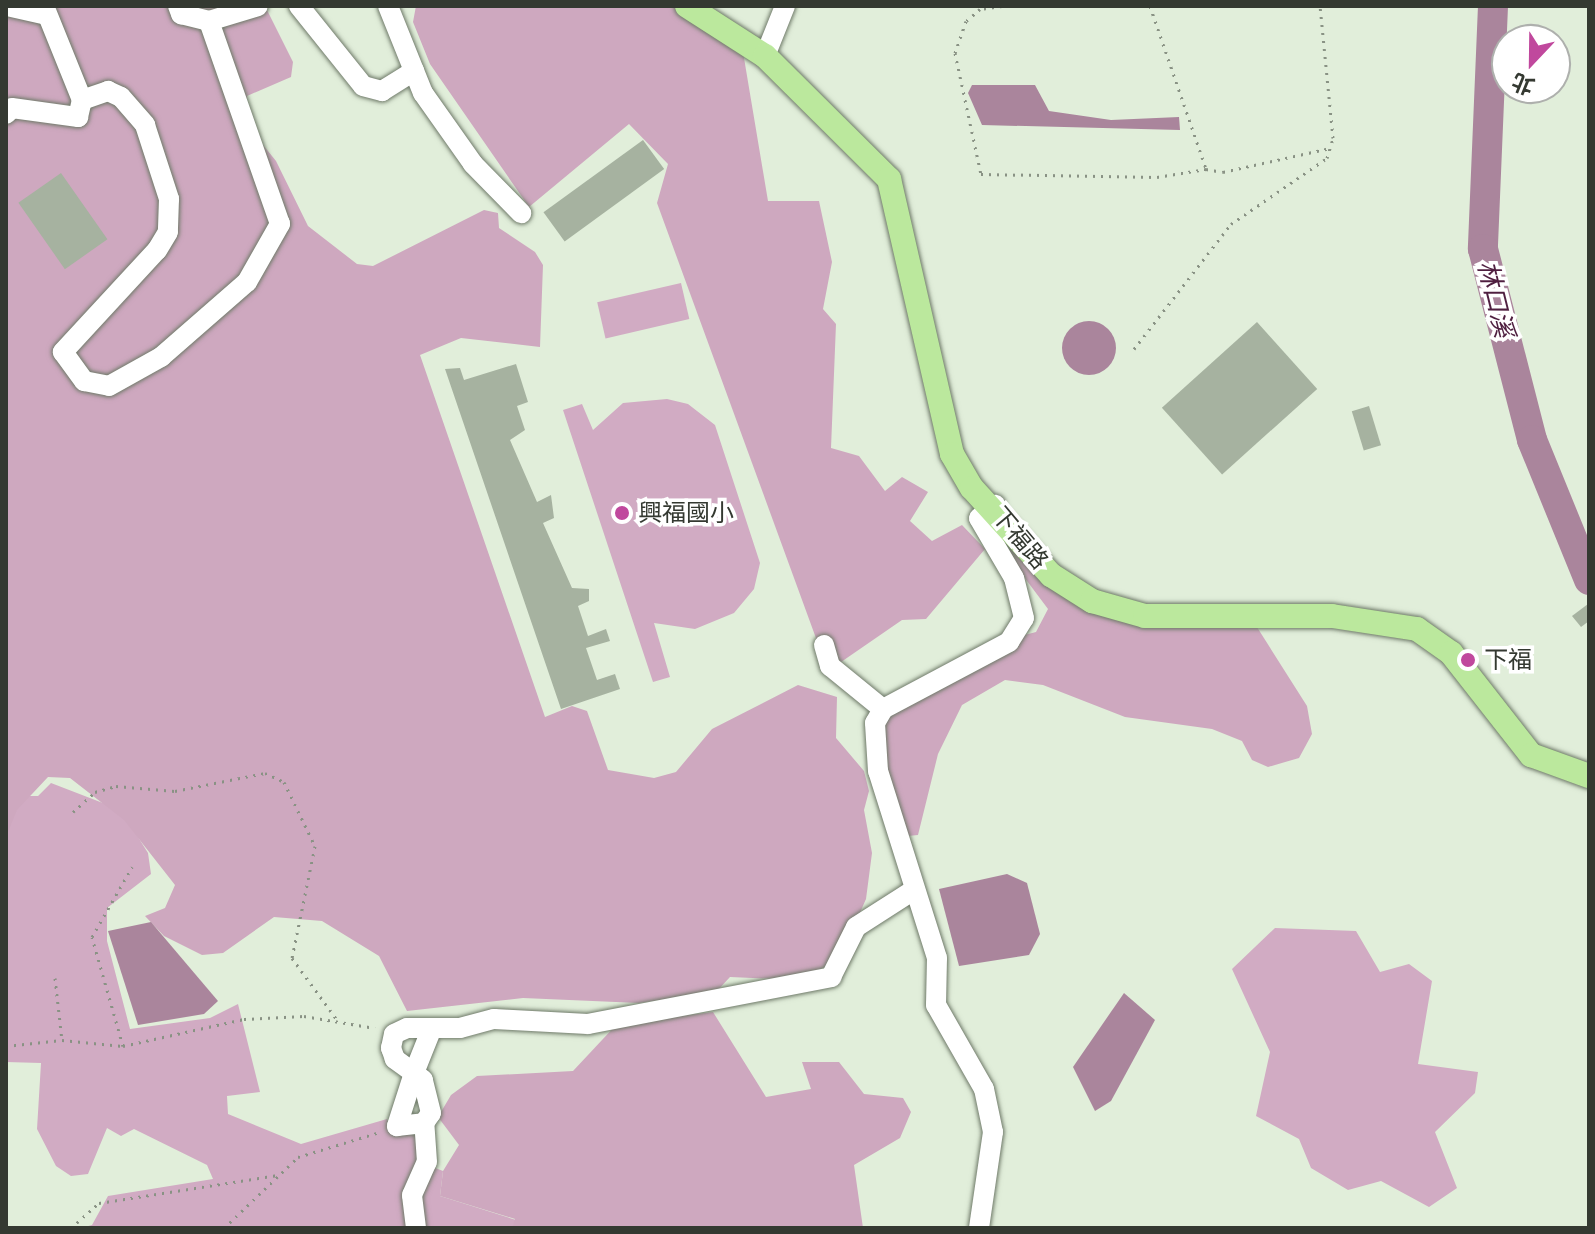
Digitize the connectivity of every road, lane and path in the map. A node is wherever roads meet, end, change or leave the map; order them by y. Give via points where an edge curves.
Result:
1 (7, 6) edge
2 (178, 6) edge
3 (258, 6) edge
4 (299, 6) edge
5 (388, 6) edge
6 (687, 6) edge
7 (785, 6) edge
8 (1002, 6) edge
9 (1150, 6) edge
10 (1320, 6) edge
11 (45, 10) edge
12 (209, 21) junction
13 (765, 56) junction
14 (414, 71) junction
15 (82, 100) junction
16 (6, 114) edge
17 (1330, 148) junction
18 (1206, 169) junction
19 (521, 213) dead end
20 (1134, 349) dead end
21 (995, 505) junction
22 (824, 645) dead end
23 (883, 709) junction
24 (1589, 776) edge
25 (73, 812) dead end
26 (132, 867) dead end
27 (912, 891) junction
28 (55, 978) dead end
29 (338, 1021) junction
30 (432, 1028) junction
31 (394, 1034) junction
32 (62, 1040) junction
33 (6, 1046) edge
34 (123, 1046) junction
35 (414, 1073) junction
36 (424, 1123) junction
37 (397, 1126) junction
38 (278, 1175) junction
39 (71, 1228) edge
40 (224, 1228) edge
41 (416, 1228) edge
42 (979, 1228) edge

1 - 11 street
2 - 12 street via 181,14
3 - 12 street
4 - 14 street via 363,86 382,91
5 - 14 street
6 - 13 main road, 下福路
7 - 13 street
8 - 18 path via 980,9 966,21 955,53 981,174 1157,177
9 - 18 path
10 - 17 path
11 - 15 street
12 - 15 street via 280,224 247,282 161,357 109,386 84,381 63,352 157,250 168,232 169,199 145,125 121,97 108,91
13 - 21 main road, 下福路 via 889,179 918,284 942,430 972,488
14 - 19 street via 473,164
15 - 16 street via 78,117 12,108
17 - 18 path via 1223,172
17 - 20 path via 1327,158 1231,224
21 - 23 street via 979,518 1014,578 1024,618 1009,642
21 - 24 main road, 下福路 via 1051,575 1092,601 1145,616 1332,616 1417,629 1451,653 1531,755
22 - 23 street via 830,666
23 - 27 street via 875,723 878,771
25 - 29 path via 95,792 116,786 175,791 265,773 284,782 315,846 292,958
26 - 34 path via 91,948
27 - 30 street via 856,927 831,977 588,1024 494,1019
27 - 42 street via 937,958 936,1005 984,1089 993,1132
28 - 32 path
29 - 31 path
29 - 34 path via 244,1019
30 - 31 street
30 - 35 street
31 - 35 street via 395,1059
32 - 33 path
32 - 34 path
35 - 36 street via 432,1100
35 - 37 street
36 - 37 street
36 - 41 street via 427,1162 412,1195
37 - 38 path via 298,1157
38 - 39 path via 99,1203
38 - 40 path

